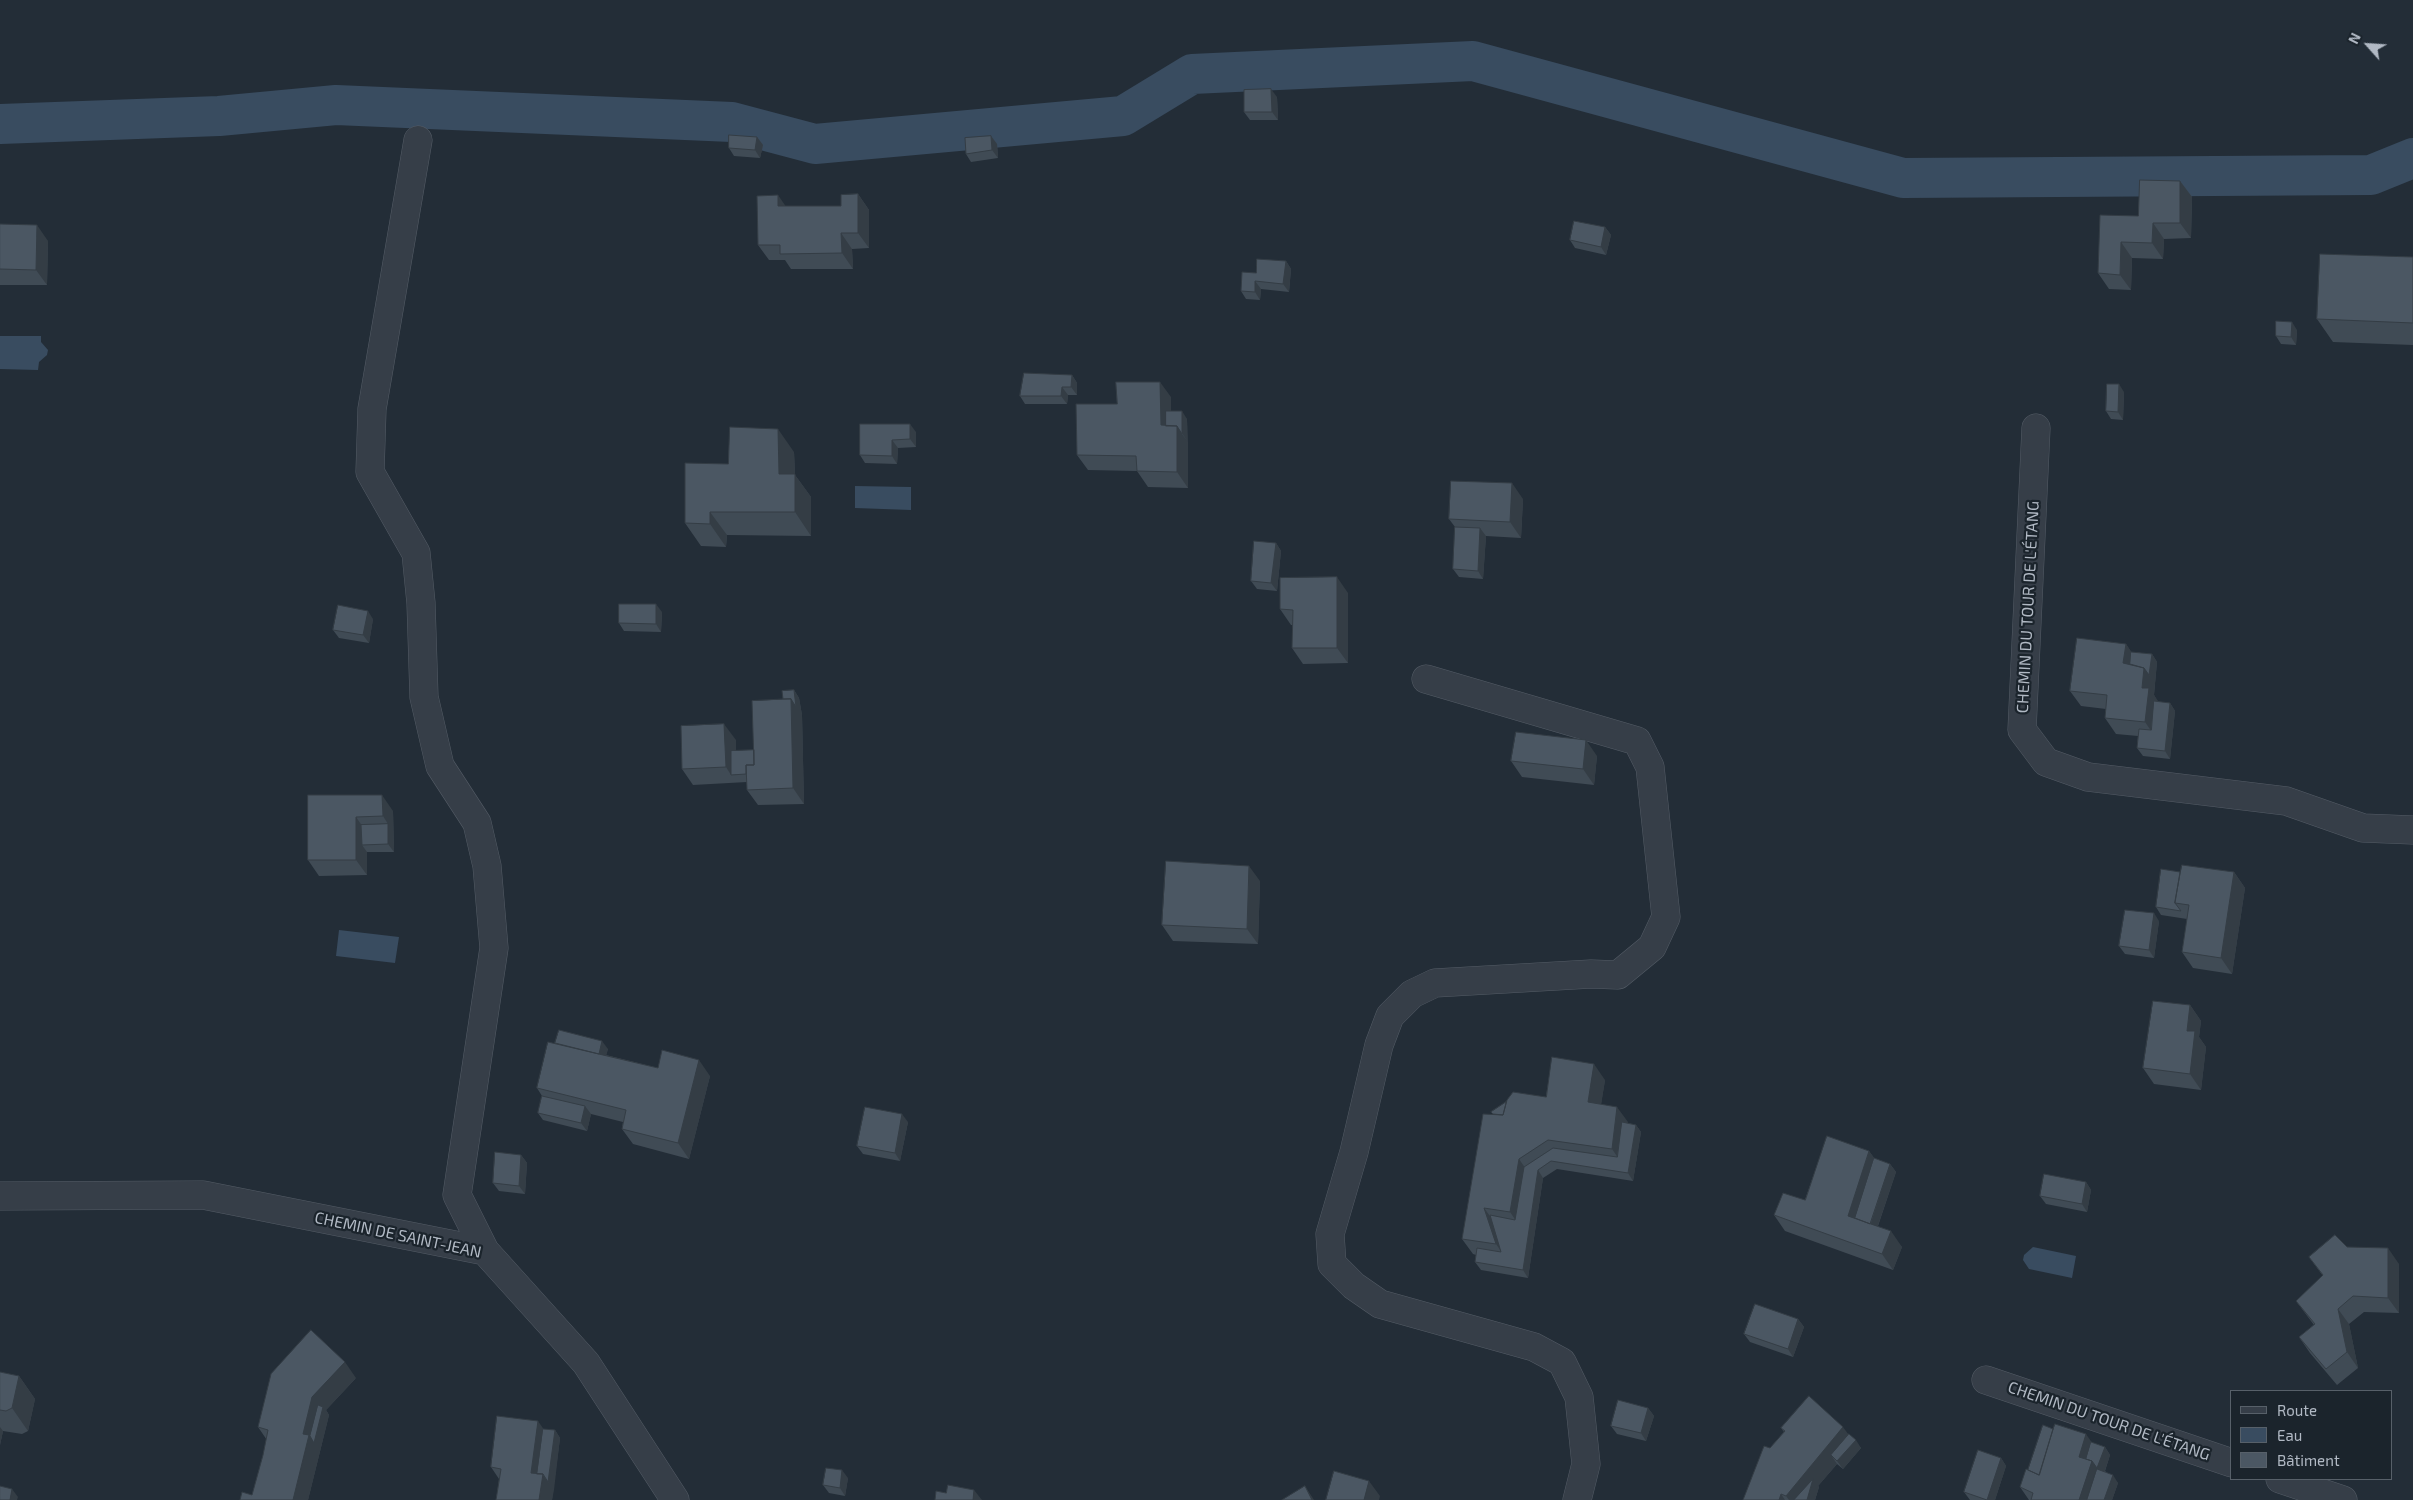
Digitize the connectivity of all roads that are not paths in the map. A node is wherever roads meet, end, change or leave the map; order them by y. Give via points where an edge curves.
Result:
1 (418, 140) dead end
2 (2036, 428) dead end
3 (1426, 679) dead end
4 (2413, 830) edge
5 (0, 1196) edge
6 (485, 1250) junction
7 (1986, 1380) dead end
8 (2230, 1462) edge
9 (2283, 1480) edge
10 (675, 1500) edge
11 (1577, 1500) edge
12 (2343, 1500) edge

1 - 6 street via 372,409 370,472 416,553 424,697 440,766 477,823 487,866 494,948 457,1195
2 - 4 street, CHEMIN DU TOUR DE L'ÉTANG via 2022,730 2046,762 2088,777 2286,801 2363,828
3 - 11 street via 1637,742 1650,767 1666,916 1652,947 1618,976 1591,974 1435,983 1412,994 1390,1016 1379,1045 1354,1152 1330,1234 1332,1264 1354,1286 1380,1304 1534,1347 1562,1362 1579,1397 1586,1464
5 - 6 street, CHEMIN DE SAINT-JEAN via 203,1195
6 - 10 street, CHEMIN DE SAINT-JEAN via 586,1363
7 - 8 street, CHEMIN DU TOUR DE L'ÉTANG
9 - 12 street

